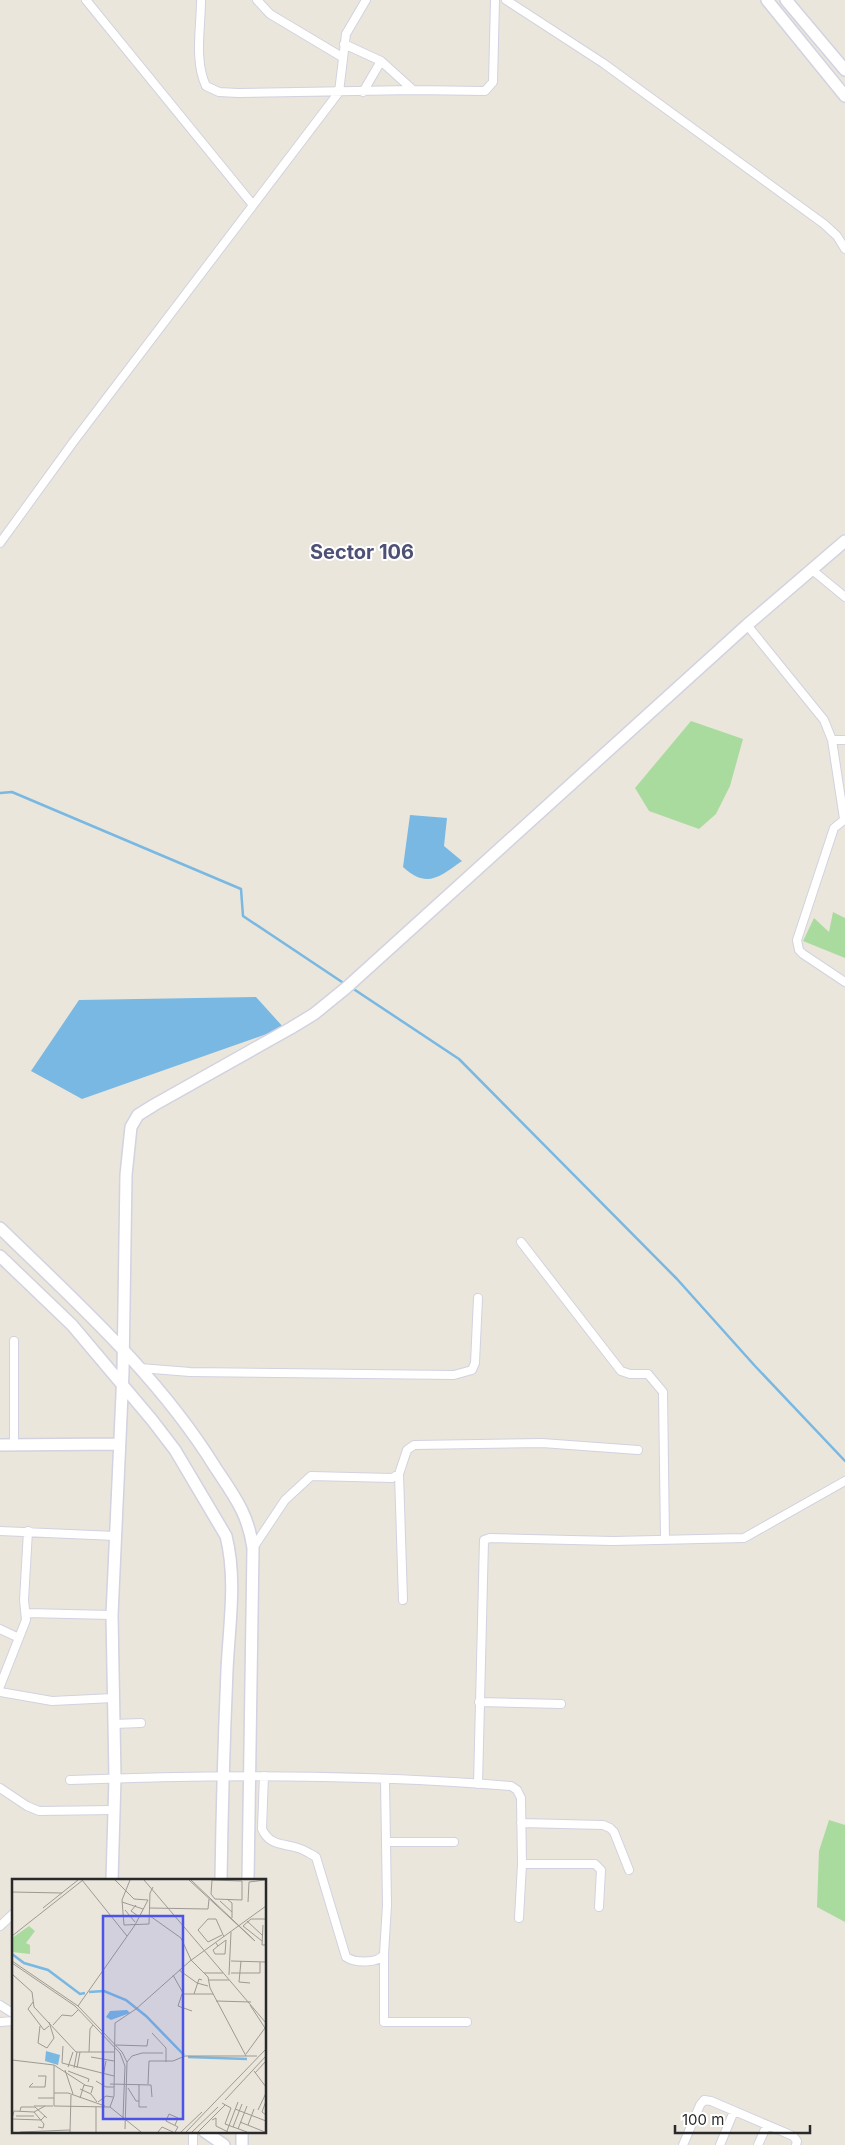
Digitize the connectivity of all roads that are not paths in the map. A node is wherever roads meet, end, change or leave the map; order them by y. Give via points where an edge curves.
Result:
1 (86, 0) edge
2 (201, 0) edge
3 (257, 0) edge
4 (366, 0) edge
5 (496, 0) edge
6 (506, 0) edge
7 (767, 0) edge
8 (786, 0) edge
9 (344, 44) junction
10 (342, 57) junction
11 (381, 61) junction
12 (845, 70) edge
13 (413, 90) junction
14 (340, 92) junction
15 (363, 92) junction
16 (845, 96) edge
17 (254, 205) junction
18 (845, 250) edge
19 (845, 541) edge
20 (0, 542) edge
21 (811, 569) junction
22 (845, 597) edge
23 (747, 625) junction
24 (832, 740) junction
25 (845, 740) edge
26 (845, 819) edge
27 (845, 982) edge
28 (0, 1228) edge
29 (521, 1242) dead end
30 (0, 1256) edge
31 (478, 1298) dead end
32 (14, 1341) dead end
33 (123, 1349) junction
34 (140, 1368) junction
35 (122, 1383) junction
36 (118, 1444) junction
37 (0, 1445) edge
38 (14, 1445) junction
39 (638, 1450) dead end
40 (399, 1474) junction
41 (845, 1481) edge
42 (0, 1531) edge
43 (28, 1531) junction
44 (116, 1536) junction
45 (665, 1540) junction
46 (253, 1548) junction
47 (403, 1600) dead end
48 (26, 1613) junction
49 (112, 1615) junction
50 (0, 1629) edge
51 (19, 1638) junction
52 (0, 1686) edge
53 (0, 1692) edge
54 (113, 1698) junction
55 (479, 1702) junction
56 (561, 1704) dead end
57 (141, 1723) dead end
58 (114, 1724) junction
59 (222, 1776) junction
60 (250, 1776) junction
61 (264, 1776) junction
62 (115, 1778) junction
63 (70, 1780) dead end
64 (386, 1780) junction
65 (478, 1784) junction
66 (0, 1788) edge
67 (114, 1810) junction
68 (521, 1823) junction
69 (387, 1842) junction
70 (454, 1842) dead end
71 (522, 1864) junction
72 (630, 1870) dead end
73 (112, 1879) edge
74 (221, 1879) edge
75 (248, 1879) edge
76 (599, 1907) dead end
77 (12, 1916) edge
78 (518, 1918) dead end
79 (0, 1926) edge
80 (384, 1954) junction
81 (0, 2005) edge
82 (12, 2013) edge
83 (467, 2022) dead end
84 (734, 2111) junction
85 (767, 2125) junction
86 (193, 2132) edge
87 (206, 2132) edge
88 (242, 2132) edge
89 (219, 2139) edge
90 (193, 2145) edge
91 (242, 2145) edge
92 (683, 2145) edge
93 (720, 2145) edge
94 (758, 2145) edge
95 (796, 2145) edge

1 - 17 street
2 - 14 street via 200,58 206,86 219,92
3 - 10 street via 270,14
4 - 9 street via 346,34
5 - 13 street via 493,82 490,86 480,92
6 - 18 street via 603,63 824,224
7 - 16 street
8 - 12 street
9 - 10 street
9 - 11 street
10 - 14 street
11 - 13 street
11 - 15 street
13 - 15 street
14 - 15 street
14 - 17 street
17 - 20 street
19 - 21 street
21 - 22 street
21 - 23 street
23 - 24 street via 824,720
23 - 33 street via 346,988 304,1020 138,1115 128,1138
24 - 25 street
24 - 26 street
26 - 27 street via 834,828 796,940 803,954
28 - 33 street
29 - 45 street via 621,1371 648,1374 663,1392
30 - 35 street via 56,1308
31 - 34 street via 475,1363 472,1370 464,1373 190,1372
32 - 38 street
33 - 34 street
33 - 35 street
34 - 46 street via 189,1426 244,1511
35 - 36 street
35 - 59 street via 175,1450 226,1536 232,1583
36 - 38 street
36 - 44 street
37 - 38 street
39 - 40 street via 542,1443 414,1445 407,1450
40 - 46 street via 392,1478 311,1476 285,1500
40 - 47 street
41 - 45 street via 744,1538
42 - 43 street
43 - 44 street
43 - 48 street
44 - 49 street
45 - 55 street via 484,1540
46 - 60 street
48 - 49 street
48 - 51 street
49 - 54 street
50 - 51 street
51 - 52 street
53 - 54 street via 52,1701
54 - 58 street
55 - 56 street
55 - 65 street
57 - 58 street
58 - 62 street
59 - 60 street
59 - 62 street
59 - 74 street
60 - 61 street
60 - 75 street
61 - 64 street
61 - 80 street via 262,1829 265,1837 273,1843 298,1848 316,1857 346,1958 376,1960
62 - 63 street
62 - 67 street
64 - 65 street via 448,1780
64 - 69 street
65 - 68 street via 511,1786 518,1790
66 - 67 street via 39,1811
67 - 73 street
68 - 71 street
68 - 72 street via 610,1828
69 - 70 street
69 - 80 street
71 - 76 street via 595,1864 601,1870
71 - 78 street
77 - 79 street
80 - 83 street via 384,2022
81 - 82 street
84 - 85 street
84 - 92 street via 704,2100
84 - 93 street
85 - 94 street
85 - 95 street via 793,2136
86 - 90 street
87 - 89 street
88 - 91 street

